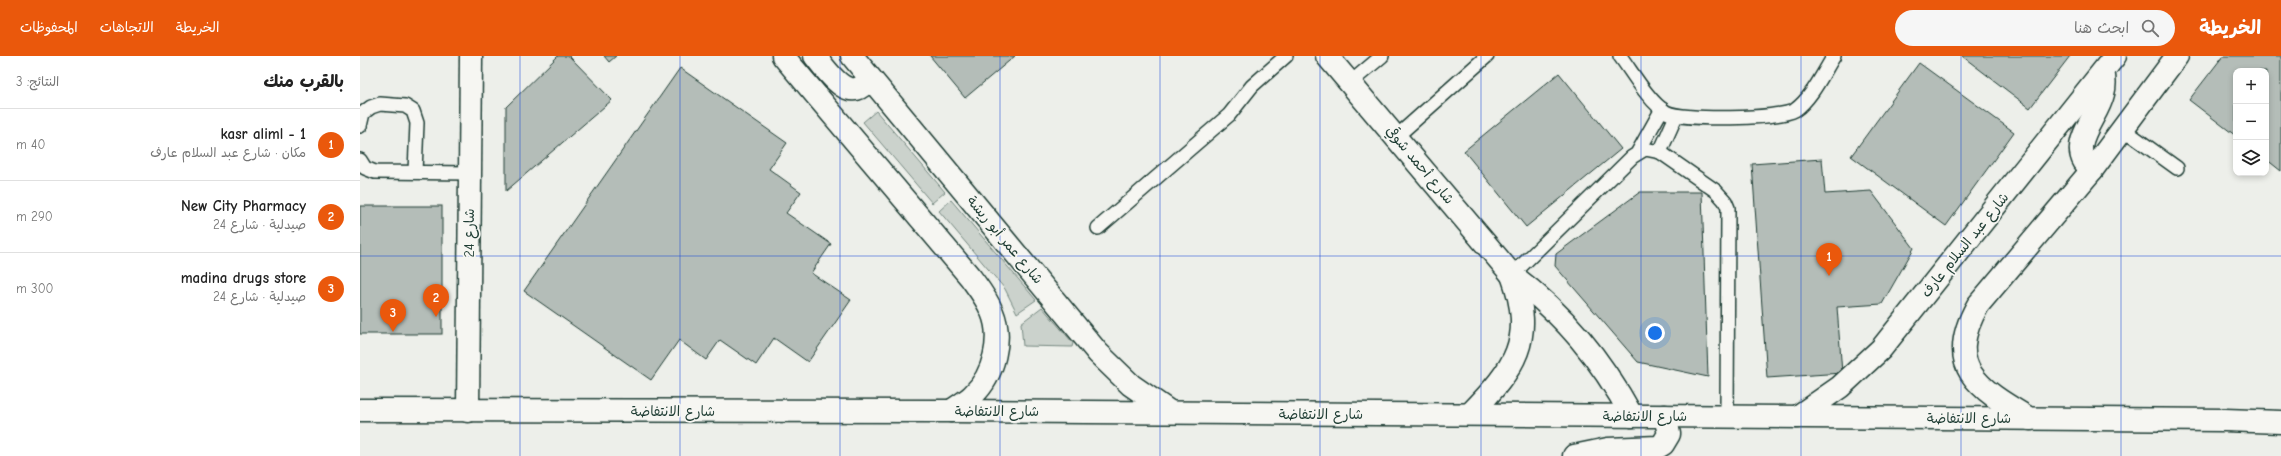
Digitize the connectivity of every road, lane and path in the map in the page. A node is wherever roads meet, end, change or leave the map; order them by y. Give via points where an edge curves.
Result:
1 (471, 56) edge
2 (783, 56) edge
3 (814, 56) edge
4 (852, 56) edge
5 (1286, 56) edge
6 (1327, 56) edge
7 (1382, 56) edge
8 (1487, 56) edge
9 (1620, 56) edge
10 (1834, 56) edge
11 (2177, 56) edge
12 (2109, 64) edge
13 (870, 78) junction
14 (1350, 83) junction
15 (1662, 109) junction
16 (1676, 116) junction
17 (360, 126) edge
18 (2123, 129) junction
19 (1396, 137) junction
20 (1638, 152) junction
21 (1660, 152) junction
22 (360, 160) edge
23 (2177, 168) dead end
24 (2092, 170) junction
25 (415, 172) junction
26 (470, 173) junction
27 (1098, 228) dead end
28 (1512, 274) junction
29 (360, 410) edge
30 (468, 411) junction
31 (951, 411) junction
32 (1170, 412) junction
33 (1470, 414) junction
34 (1632, 416) junction
35 (1666, 416) junction
36 (1727, 416) junction
37 (1797, 417) junction
38 (2030, 418) junction
39 (2281, 422) edge
40 (1574, 456) edge

1 - 26 street, شارع 24
2 - 31 street via 971,278 984,295 993,314 995,354 987,376 974,394
3 - 13 street via 838,83 846,88 856,90 865,86
4 - 13 street, شارع عمر أبو ريشة
5 - 27 lane via 1252,86 1232,112
6 - 14 street, شارع أحمد شوقي
7 - 14 lane
8 - 19 lane
9 - 15 lane
10 - 16 lane via 1802,104 1788,114
11 - 18 street
12 - 24 street via 2104,94 2080,146 2083,160
12 - 37 street, شارع عبد السلام عارف via 1881,349 1840,387
13 - 32 street, شارع عمر أبو ريشة via 1098,353 1131,385
14 - 19 street, شارع أحمد شوقي
15 - 16 lane
15 - 20 lane
16 - 21 lane
17 - 25 lane via 363,113 376,105 405,106 413,111 418,123
18 - 23 lane
18 - 24 street
19 - 28 street, شارع أحمد شوقي
20 - 21 lane
20 - 28 lane
21 - 36 lane via 1716,191 1728,208
22 - 25 lane via 370,171
24 - 38 street via 1978,305 1966,328 1964,354 1973,378 1991,396
25 - 26 lane
26 - 30 street, شارع 24
28 - 33 street, شارع أحمد شوقي via 1521,299 1523,324 1518,349 1508,373
28 - 34 street, شارع أحمد شوقي via 1537,293 1580,337 1600,362
29 - 30 street, شارع الانتفاضة
30 - 31 street, شارع الانتفاضة
31 - 32 street, شارع الانتفاضة
32 - 33 street, شارع الانتفاضة
33 - 34 street, شارع الانتفاضة
34 - 35 street, شارع الانتفاضة
35 - 36 street, شارع الانتفاضة
35 - 40 street via 1669,434 1663,444 1608,449
36 - 37 street, شارع الانتفاضة
37 - 38 street, شارع الانتفاضة
38 - 39 street, شارع الانتفاضة

